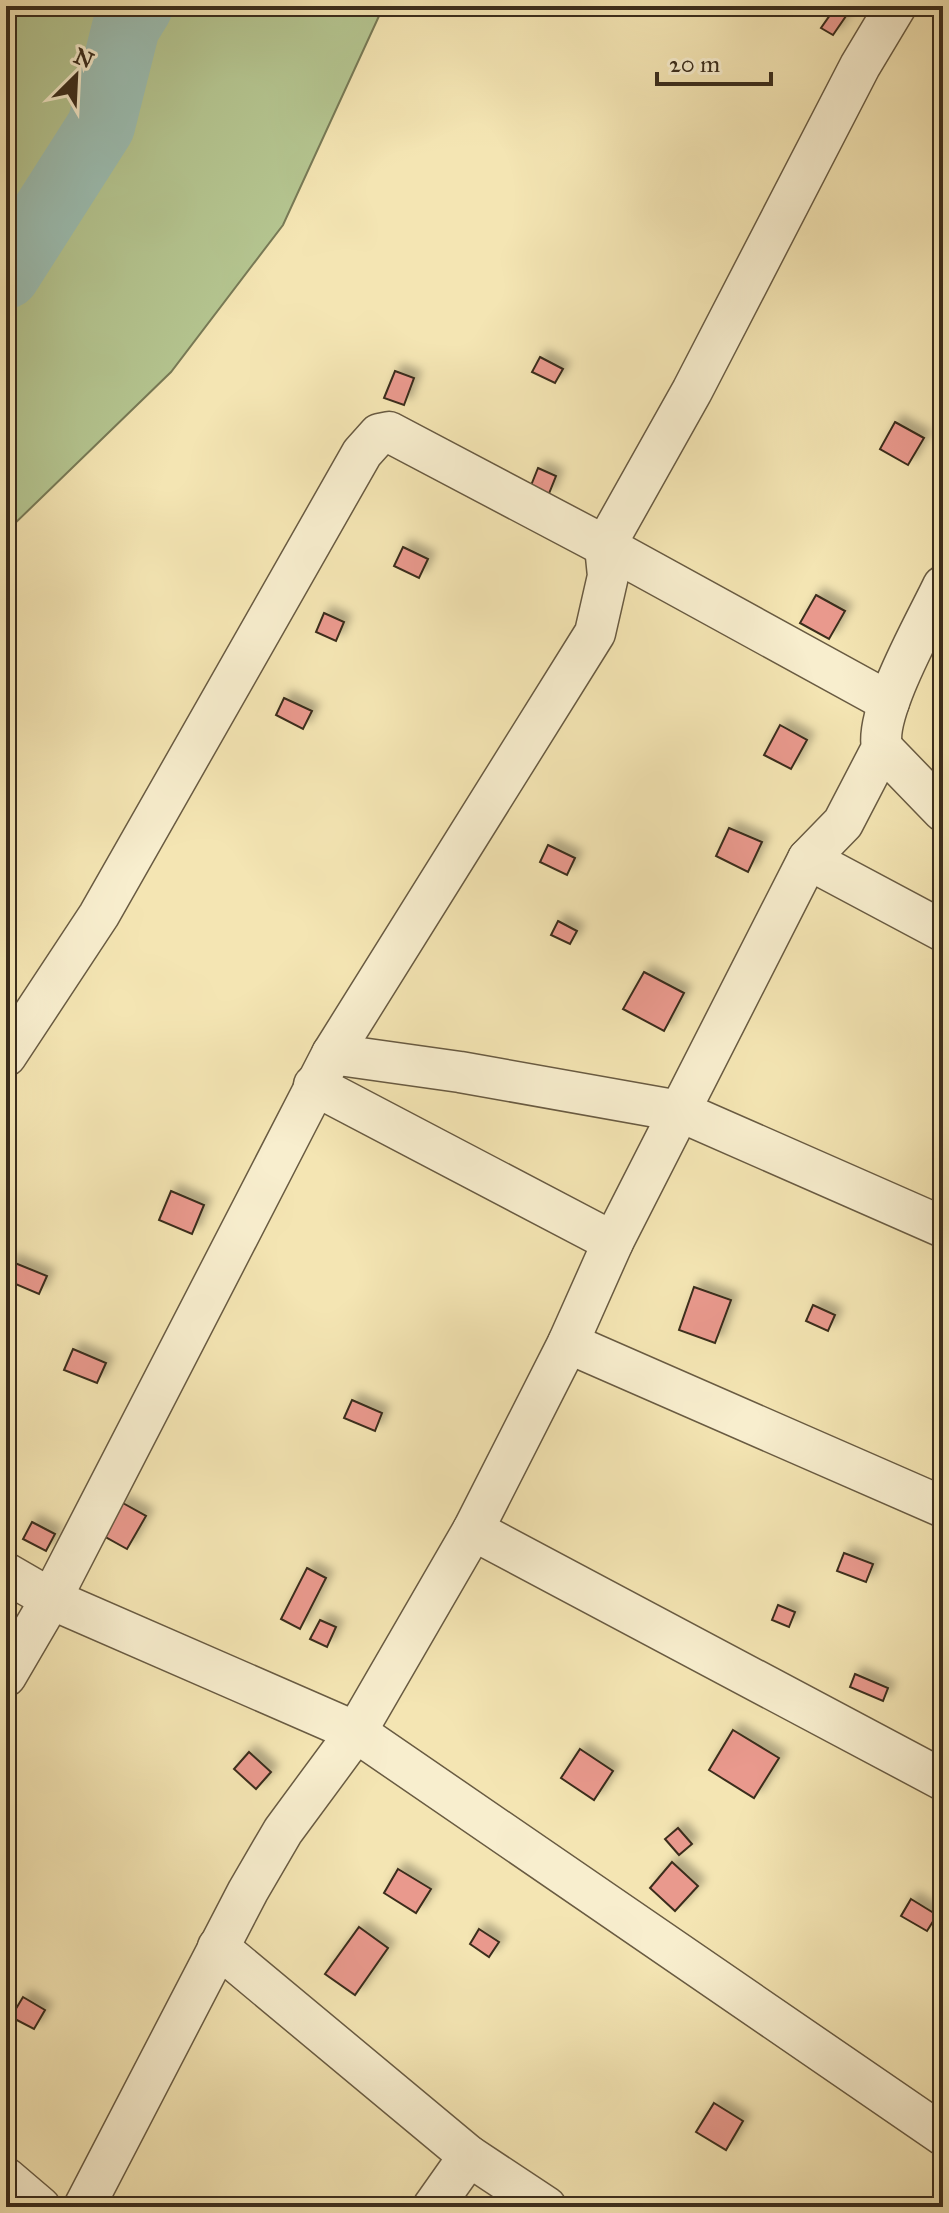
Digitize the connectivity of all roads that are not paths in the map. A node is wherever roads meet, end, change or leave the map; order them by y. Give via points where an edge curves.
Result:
1 (896, 6) edge
2 (605, 546) junction
3 (943, 586) edge
4 (889, 702) junction
5 (882, 748) junction
6 (943, 811) edge
7 (808, 859) junction
8 (943, 931) edge
9 (6, 1056) edge
10 (323, 1070) junction
11 (679, 1111) junction
12 (943, 1227) edge
13 (613, 1242) junction
14 (568, 1343) junction
15 (943, 1507) edge
16 (473, 1530) junction
17 (6, 1573) edge
18 (51, 1599) junction
19 (6, 1676) edge
20 (356, 1732) junction
21 (943, 1780) edge
22 (218, 1947) junction
23 (943, 2135) edge
24 (469, 2156) junction
25 (6, 2178) edge
26 (40, 2207) edge
27 (84, 2207) edge
28 (433, 2207) edge
29 (546, 2207) edge

1 - 2 street
2 - 4 street
2 - 9 street via 389,432 379,434 362,453 99,915
2 - 10 street via 608,576 595,633
3 - 4 street
4 - 5 street
5 - 6 street
5 - 7 street via 843,823
7 - 8 street
7 - 11 street
10 - 11 street via 460,1072
10 - 13 street
10 - 18 street
11 - 12 street
11 - 13 street
13 - 14 street
14 - 15 street
14 - 16 street
16 - 20 street
16 - 21 street
17 - 18 street
18 - 19 street
18 - 20 street
20 - 22 street via 283,1831
20 - 23 street
22 - 24 street
22 - 27 street
24 - 28 street
24 - 29 street
25 - 26 street

